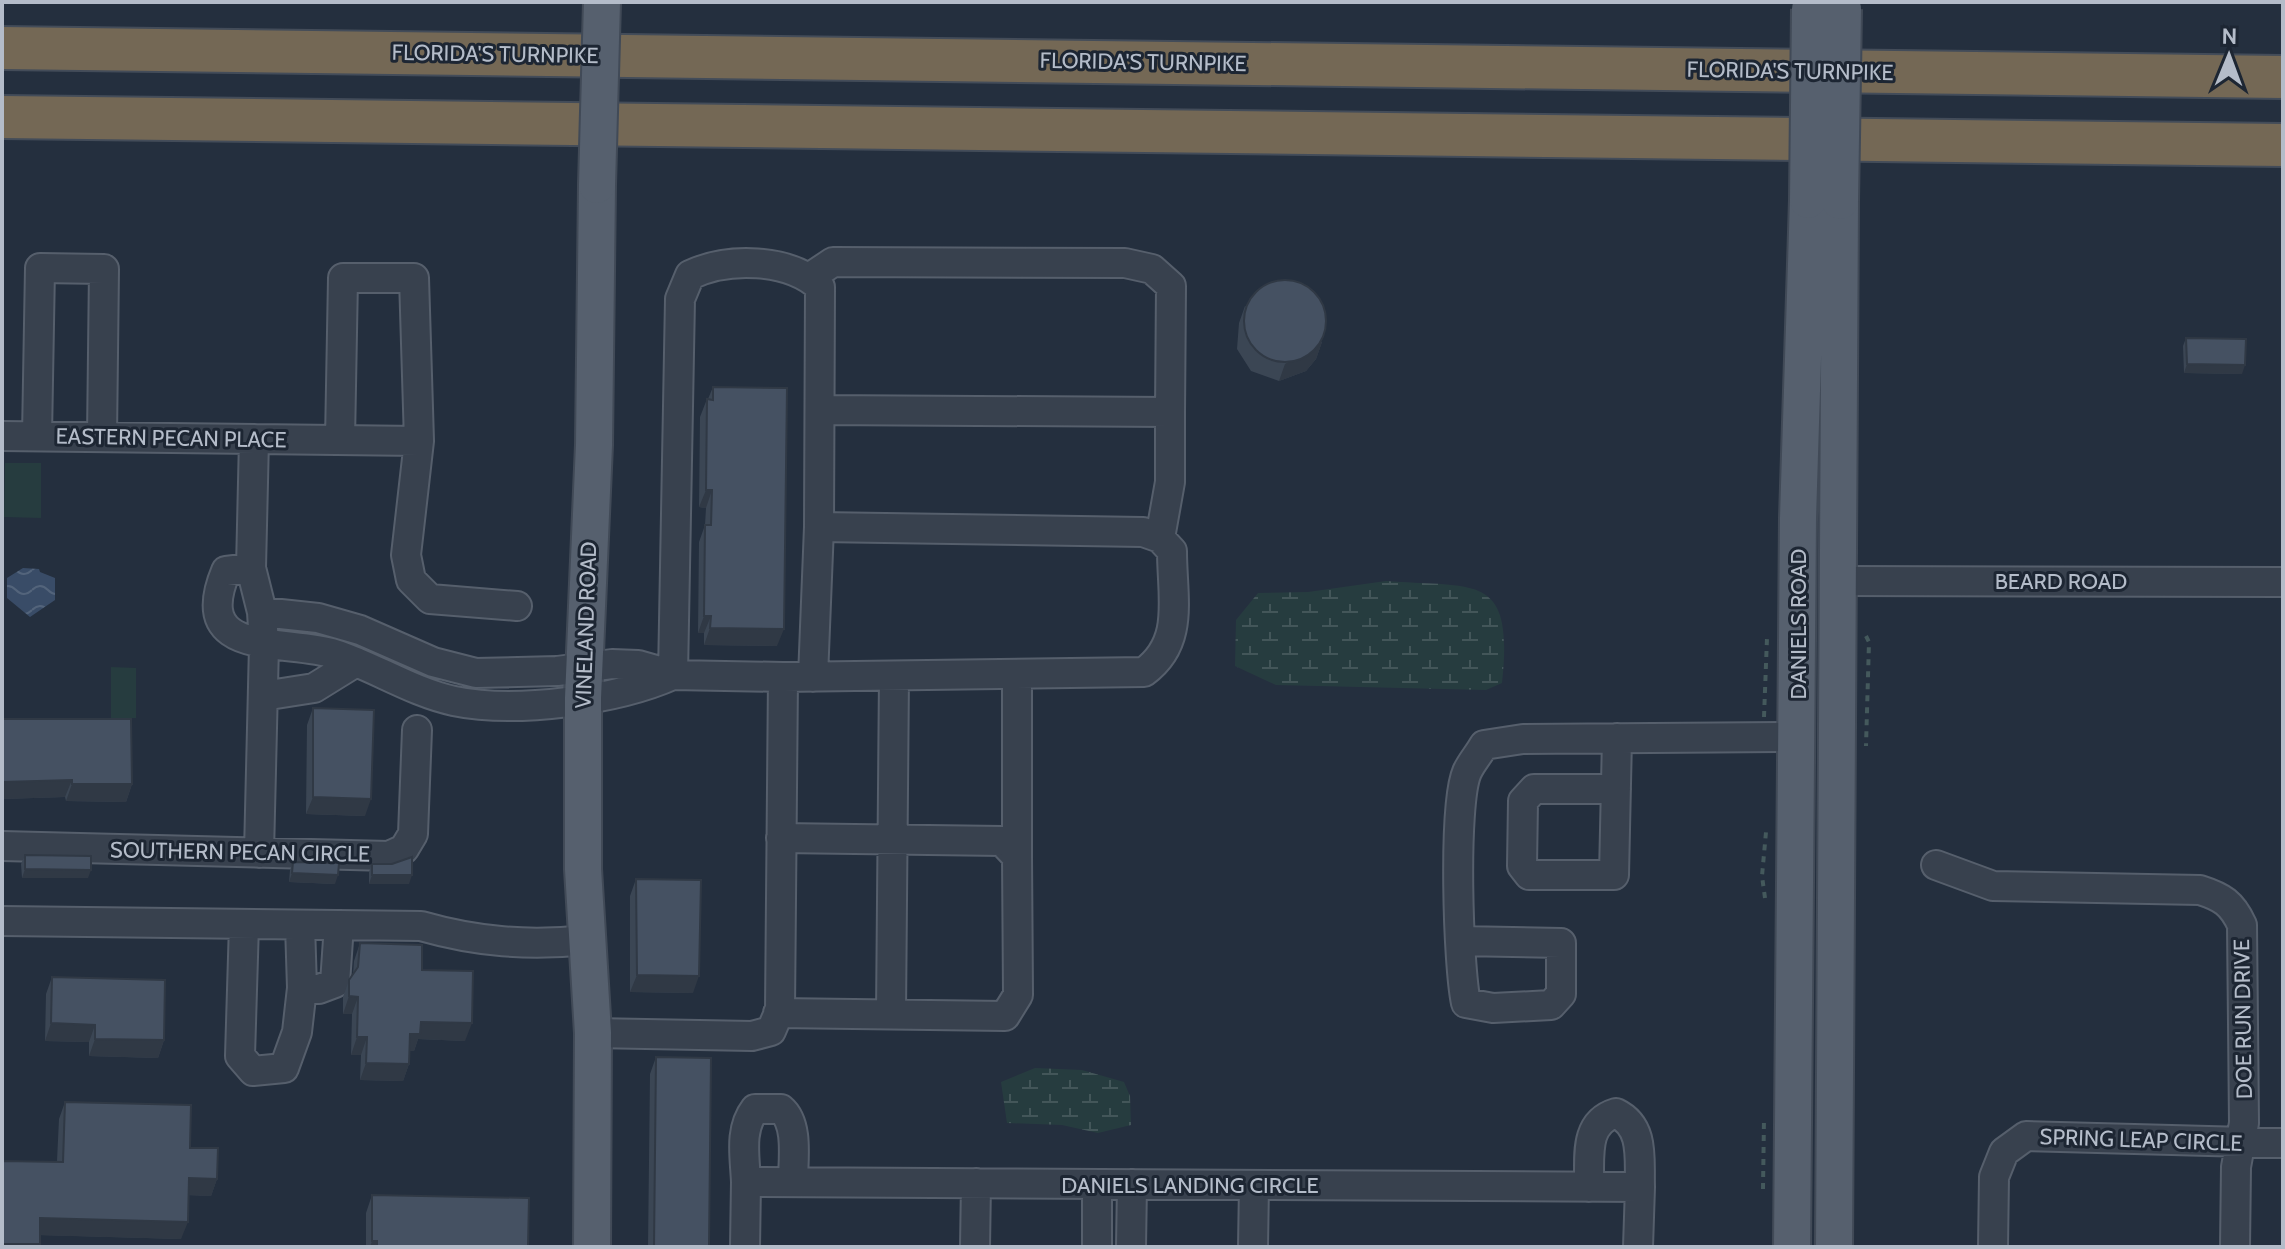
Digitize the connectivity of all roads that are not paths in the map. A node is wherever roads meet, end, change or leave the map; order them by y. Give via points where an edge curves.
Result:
1 (602, 2) edge
2 (1827, 6) edge
3 (2, 48) edge
4 (2283, 77) edge
5 (2, 117) edge
6 (2283, 145) edge
7 (1824, 200) junction
8 (809, 278) junction
9 (820, 410) junction
10 (1170, 412) junction
11 (2, 436) edge
12 (37, 436) junction
13 (102, 437) junction
14 (254, 439) junction
15 (340, 440) junction
16 (419, 441) junction
17 (1798, 518) junction
18 (819, 527) junction
19 (1160, 538) junction
20 (251, 568) junction
21 (1840, 581) junction
22 (2283, 582) edge
23 (517, 606) dead end
24 (262, 612) junction
25 (264, 645) junction
26 (356, 662) junction
27 (433, 662) junction
28 (1017, 674) junction
29 (673, 675) junction
30 (894, 676) junction
31 (783, 677) junction
32 (813, 677) junction
33 (583, 683) junction
34 (422, 691) junction
35 (263, 696) junction
36 (417, 730) dead end
37 (1797, 737) junction
38 (1617, 738) junction
39 (1616, 789) dead end
40 (1838, 796) junction
41 (781, 838) junction
42 (895, 839) junction
43 (2, 846) edge
44 (259, 853) junction
45 (1017, 857) junction
46 (1936, 865) dead end
47 (2, 921) edge
48 (244, 924) junction
49 (300, 925) junction
50 (339, 925) junction
51 (587, 940) junction
52 (1460, 941) dead end
53 (310, 988) junction
54 (778, 1013) junction
55 (891, 1014) junction
56 (593, 1033) junction
57 (2240, 1143) junction
58 (2283, 1143) edge
59 (746, 1182) junction
60 (793, 1182) junction
61 (976, 1183) junction
62 (1097, 1184) junction
63 (1132, 1184) junction
64 (1254, 1185) junction
65 (1589, 1187) junction
66 (1640, 1187) junction
67 (592, 1247) edge
68 (745, 1247) edge
69 (975, 1247) edge
70 (1097, 1247) edge
71 (1131, 1247) edge
72 (1253, 1247) edge
73 (1638, 1247) edge
74 (1792, 1247) edge
75 (1834, 1247) edge
76 (1993, 1247) edge
77 (2235, 1247) edge

1 - 33 main road, VINELAND ROAD, bridge via 594,445
2 - 7 main road, DANIELS ROAD, bridge
3 - 4 highway, FLORIDA'S TURNPIKE
5 - 6 highway
7 - 17 main road, DANIELS ROAD
7 - 21 main road, DANIELS ROAD
8 - 9 street via 820,287
8 - 10 street via 833,262 1125,263 1152,269 1171,286
8 - 29 street via 784,266 712,265 690,275 680,299
9 - 10 street
9 - 18 street
10 - 19 street via 1170,482
11 - 12 street, EASTERN PECAN PLACE
12 - 13 street, EASTERN PECAN PLACE
12 - 13 street via 40,268 104,269
13 - 14 street, EASTERN PECAN PLACE
14 - 15 street, EASTERN PECAN PLACE
14 - 20 street
15 - 16 street, EASTERN PECAN PLACE
15 - 16 street via 343,278 414,278
16 - 23 street via 406,555 411,580 430,599
17 - 21 main road via 1822,571
17 - 37 main road, DANIELS ROAD
18 - 19 street via 1143,532
18 - 32 street
19 - 28 street via 1172,551 1172,639 1162,659 1144,672
20 - 24 street
20 - 25 street via 226,571 215,597 219,621 235,635
21 - 22 street, BEARD ROAD
21 - 40 main road, DANIELS ROAD
24 - 25 street
24 - 27 street via 346,626
25 - 26 street
25 - 35 street
26 - 34 street
26 - 35 street via 314,688
27 - 33 street via 476,673 557,671
27 - 34 street
28 - 30 street
28 - 45 street
29 - 31 street
29 - 33 street via 638,665
30 - 32 street
30 - 42 street
31 - 32 street
31 - 41 street
33 - 34 street via 557,705 455,701
33 - 51 main road, VINELAND ROAD
35 - 44 street
36 - 44 street, SOUTHERN PECAN CIRCLE via 413,834 404,849 389,856
37 - 38 street
37 - 40 main road via 1816,749
37 - 74 main road, DANIELS ROAD
38 - 39 street
38 - 52 street via 1484,745 1466,773 1462,804
40 - 75 main road, DANIELS ROAD
41 - 42 street
41 - 54 street
42 - 45 street via 1002,841
42 - 55 street
43 - 44 street, SOUTHERN PECAN CIRCLE
45 - 55 street via 1018,995 1005,1016
46 - 57 street, DOE RUN DRIVE via 1993,886 2200,890 2222,896 2242,925
47 - 48 street
48 - 49 street
48 - 53 street via 240,1056 253,1071 284,1068
49 - 50 street
49 - 53 street
50 - 51 street via 421,926 488,942 544,945
50 - 53 street via 335,983
51 - 56 main road, VINELAND ROAD
54 - 55 street
54 - 56 street via 771,1031 752,1036
56 - 67 main road, VINELAND ROAD
57 - 58 street, SPRING LEAP CIRCLE
57 - 76 street, SPRING LEAP CIRCLE via 2026,1136 2004,1152 1994,1177
57 - 77 street, DOE RUN DRIVE
59 - 60 street, DANIELS LANDING CIRCLE
59 - 60 street via 744,1128 755,1109 781,1109 788,1115
59 - 68 street
60 - 61 street, DANIELS LANDING CIRCLE
61 - 62 street, DANIELS LANDING CIRCLE
61 - 69 street
62 - 63 street, DANIELS LANDING CIRCLE
62 - 70 street
63 - 64 street, DANIELS LANDING CIRCLE
63 - 71 street
64 - 65 street, DANIELS LANDING CIRCLE
64 - 72 street
65 - 66 street, DANIELS LANDING CIRCLE
65 - 66 street via 1594,1126 1616,1113 1628,1119 1638,1137
66 - 73 street

